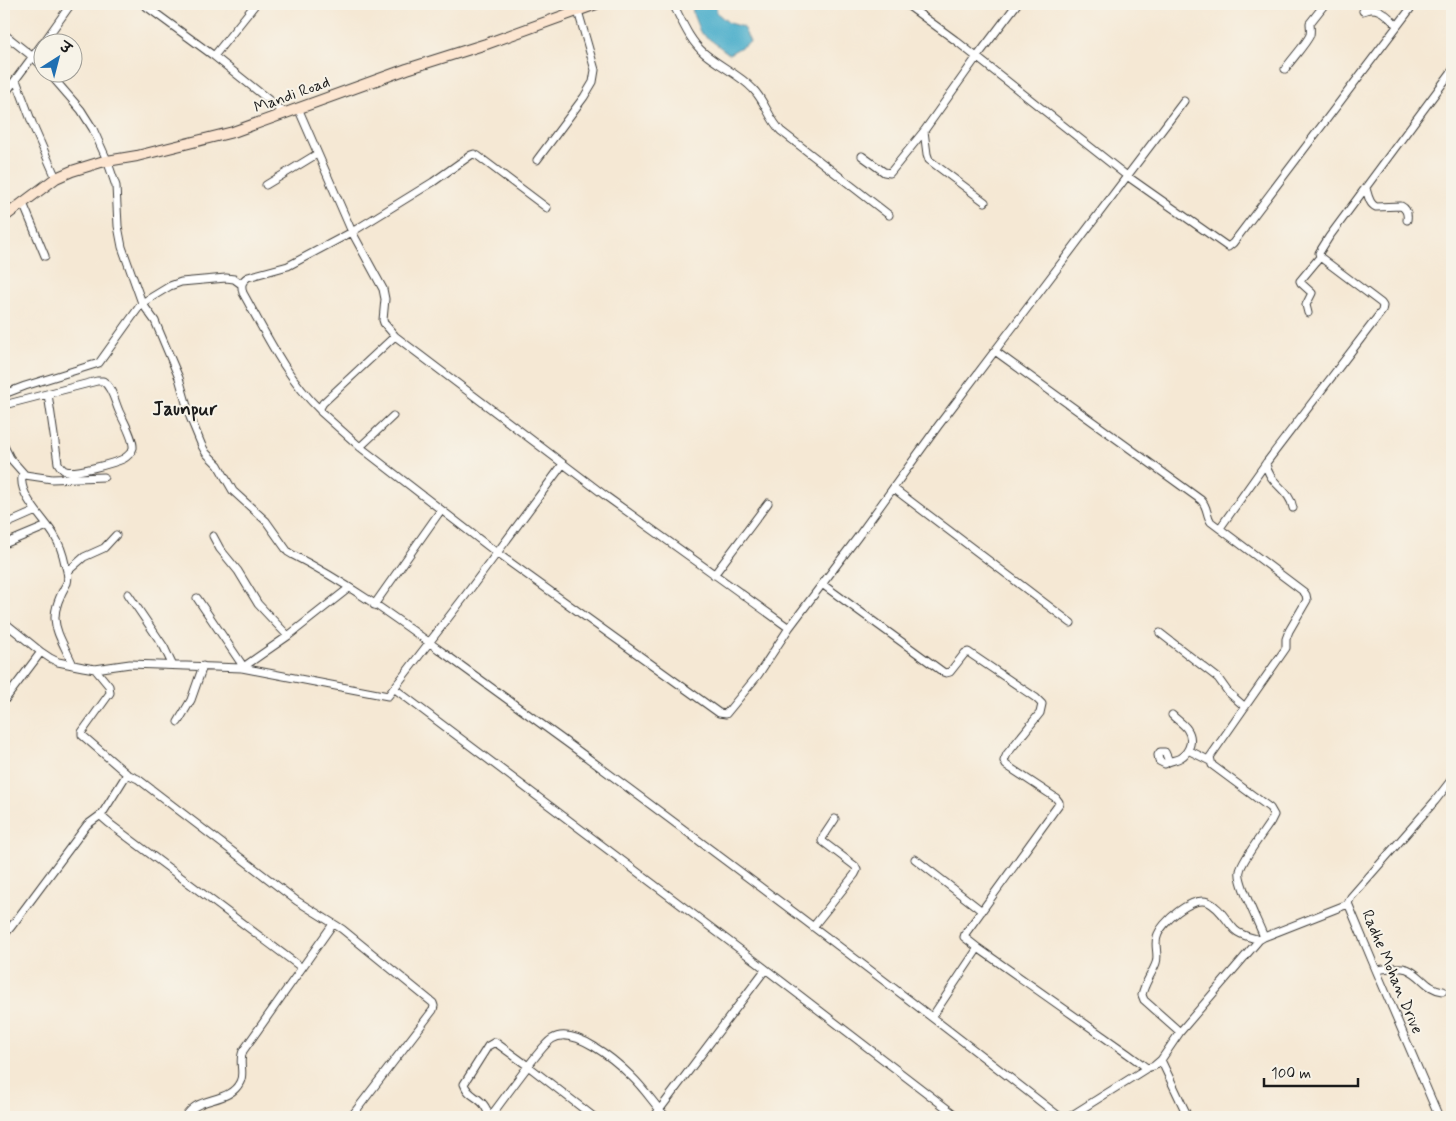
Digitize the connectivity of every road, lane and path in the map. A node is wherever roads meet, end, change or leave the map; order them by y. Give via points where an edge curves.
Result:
1 (71, 4) edge
2 (143, 4) edge
3 (596, 4) edge
4 (674, 4) edge
5 (906, 4) edge
6 (1017, 4) edge
7 (1325, 4) edge
8 (1414, 4) edge
9 (254, 6) dead end
10 (578, 10) junction
11 (1364, 12) dead end
12 (1397, 25) junction
13 (51, 32) edge
14 (4, 34) edge
15 (32, 56) edge
16 (214, 56) junction
17 (32, 58) edge
18 (976, 58) junction
19 (1285, 69) dead end
20 (1452, 71) edge
21 (16, 80) junction
22 (57, 82) edge
23 (4, 95) edge
24 (1184, 101) dead end
25 (298, 108) junction
26 (285, 113) junction
27 (924, 131) junction
28 (318, 154) junction
29 (862, 156) dead end
30 (107, 160) junction
31 (536, 160) dead end
32 (1127, 176) junction
33 (56, 178) junction
34 (266, 185) dead end
35 (1366, 188) junction
36 (985, 202) dead end
37 (23, 203) junction
38 (547, 208) dead end
39 (889, 215) dead end
40 (4, 216) edge
41 (1407, 220) dead end
42 (352, 232) junction
43 (44, 256) dead end
44 (1320, 257) junction
45 (241, 284) junction
46 (142, 303) junction
47 (1308, 313) dead end
48 (395, 336) junction
49 (995, 351) junction
50 (4, 394) edge
51 (48, 394) junction
52 (4, 405) edge
53 (320, 410) junction
54 (392, 416) dead end
55 (4, 446) edge
56 (360, 447) junction
57 (1266, 463) junction
58 (563, 464) junction
59 (25, 475) junction
60 (104, 478) dead end
61 (892, 488) junction
62 (768, 503) dead end
63 (1293, 508) dead end
64 (441, 510) junction
65 (36, 511) junction
66 (4, 525) edge
67 (47, 526) junction
68 (1220, 528) junction
69 (116, 535) dead end
70 (213, 536) dead end
71 (4, 544) edge
72 (497, 553) junction
73 (67, 572) junction
74 (714, 575) junction
75 (822, 584) junction
76 (350, 588) junction
77 (128, 594) dead end
78 (197, 598) dead end
79 (374, 605) junction
80 (4, 622) edge
81 (1071, 623) dead end
82 (788, 628) junction
83 (1160, 633) dead end
84 (288, 636) junction
85 (430, 643) junction
86 (41, 652) junction
87 (172, 664) junction
88 (72, 665) junction
89 (203, 666) junction
90 (242, 667) junction
91 (95, 669) junction
92 (395, 689) junction
93 (4, 701) edge
94 (1244, 706) junction
95 (1172, 715) dead end
96 (178, 722) dead end
97 (1188, 750) junction
98 (1169, 761) dead end
99 (1210, 761) junction
100 (127, 774) junction
101 (1452, 779) edge
102 (102, 814) junction
103 (835, 820) dead end
104 (915, 859) dead end
105 (1348, 904) junction
106 (982, 911) junction
107 (333, 924) junction
108 (813, 927) junction
109 (4, 935) edge
110 (1262, 938) junction
111 (978, 948) junction
112 (302, 968) junction
113 (765, 970) junction
114 (1376, 970) junction
115 (1443, 991) dead end
116 (932, 1017) junction
117 (1180, 1032) junction
118 (1161, 1060) junction
119 (528, 1066) junction
120 (1146, 1068) junction
121 (660, 1110) junction
122 (185, 1117) edge
123 (351, 1117) edge
124 (489, 1117) edge
125 (594, 1117) edge
126 (654, 1117) edge
127 (666, 1117) edge
128 (958, 1117) edge
129 (1060, 1117) edge
130 (1068, 1117) edge
131 (1188, 1117) edge
132 (1439, 1117) edge

1 - 13 street
2 - 16 street
3 - 10 street, Mandi Road
4 - 39 street via 696,45 752,87 781,131
5 - 18 street
6 - 18 street
7 - 19 street via 1310,23 1308,38
8 - 12 street
9 - 16 street
10 - 25 street, Mandi Road
10 - 31 street via 595,76 584,98
11 - 12 street via 1372,8 1379,10
12 - 32 street via 1230,246
14 - 15 street
16 - 26 street
17 - 21 street
18 - 27 street
18 - 32 street
20 - 35 street
21 - 23 street
21 - 33 street
22 - 30 street via 81,110
24 - 32 street
25 - 26 street, Mandi Road
25 - 28 street
26 - 30 street, Mandi Road via 233,132 137,156
27 - 29 street via 889,173
27 - 36 street via 929,160
28 - 34 street
28 - 42 street
30 - 33 street, Mandi Road
30 - 46 street via 116,186 122,247
32 - 49 street
33 - 37 street, Mandi Road
35 - 41 street via 1373,206 1401,206 1408,215
35 - 44 street via 1322,247
37 - 40 street, Mandi Road
37 - 43 street
38 - 42 street via 474,154
42 - 45 street via 288,266 248,277
42 - 48 street via 383,289 383,320
44 - 47 street via 1300,281 1312,294 1306,305
44 - 57 street via 1379,301 1383,308
45 - 46 street via 231,278 181,282
45 - 53 street via 243,294 279,358 297,386
46 - 50 street via 98,363
46 - 76 street via 155,321 179,378 202,446 233,491 266,521 290,554
48 - 53 street via 323,403
48 - 58 street
49 - 61 street
49 - 68 street via 1201,500 1210,520
51 - 51 street via 103,381 130,436 131,452 122,459 94,467 63,470 58,463
51 - 52 street
53 - 56 street
54 - 56 street
55 - 59 street
56 - 64 street
57 - 63 street via 1268,473 1289,497
57 - 68 street
58 - 72 street
58 - 74 street
59 - 60 street via 52,479
59 - 65 street via 22,481
61 - 75 street
61 - 81 street
62 - 74 street
64 - 72 street
64 - 79 street
65 - 66 street
65 - 67 street
67 - 71 street
67 - 73 street via 59,545
68 - 94 street via 1307,597 1288,634 1286,648
69 - 73 street via 104,548 84,557
70 - 84 street via 258,604
72 - 82 street via 723,715 729,712 758,675
72 - 85 street
73 - 88 street via 67,583 56,605 54,618
74 - 82 street
75 - 82 street
75 - 106 street via 943,672 948,673 968,652 1042,704 1040,713 1004,761 1059,803
76 - 79 street
76 - 84 street
77 - 87 street
78 - 90 street
79 - 85 street
80 - 86 street
83 - 94 street via 1218,678
84 - 90 street
85 - 92 street
85 - 108 street
86 - 88 street via 58,662
86 - 93 street
87 - 89 street
87 - 91 street via 130,664
88 - 91 street
89 - 90 street
89 - 96 street via 195,692
90 - 92 street via 387,696
91 - 100 street via 109,686 110,693 82,735
92 - 113 street
94 - 99 street via 1211,754
95 - 97 street via 1189,732
97 - 98 street via 1179,759
97 - 99 street
99 - 110 street via 1270,808 1274,815 1239,873
100 - 102 street
100 - 107 street via 138,779 297,901
101 - 105 street, Radhe Mohan Drive
102 - 109 street via 87,825
102 - 112 street via 110,824
103 - 108 street via 822,841 857,870
104 - 106 street
105 - 110 street
105 - 114 street, Radhe Mohan Drive
106 - 111 street via 964,936
107 - 112 street
107 - 123 street via 416,988 434,1006
108 - 116 street
110 - 117 street
110 - 117 street via 1236,931 1208,902 1196,902 1170,918 1157,935 1157,960 1142,995
111 - 116 street
111 - 120 street
112 - 122 street via 243,1051 240,1059 242,1079 238,1085 226,1094 198,1105
113 - 121 street
113 - 128 street
114 - 115 street via 1407,969 1431,988
114 - 132 street, Radhe Mohan Drive
116 - 129 street
117 - 118 street
118 - 120 street
118 - 131 street
119 - 121 street via 553,1038 572,1036 591,1044 624,1070
119 - 124 street
119 - 124 street via 498,1043 492,1042 488,1046 464,1084 485,1105
119 - 125 street
120 - 130 street
121 - 126 street
121 - 127 street

